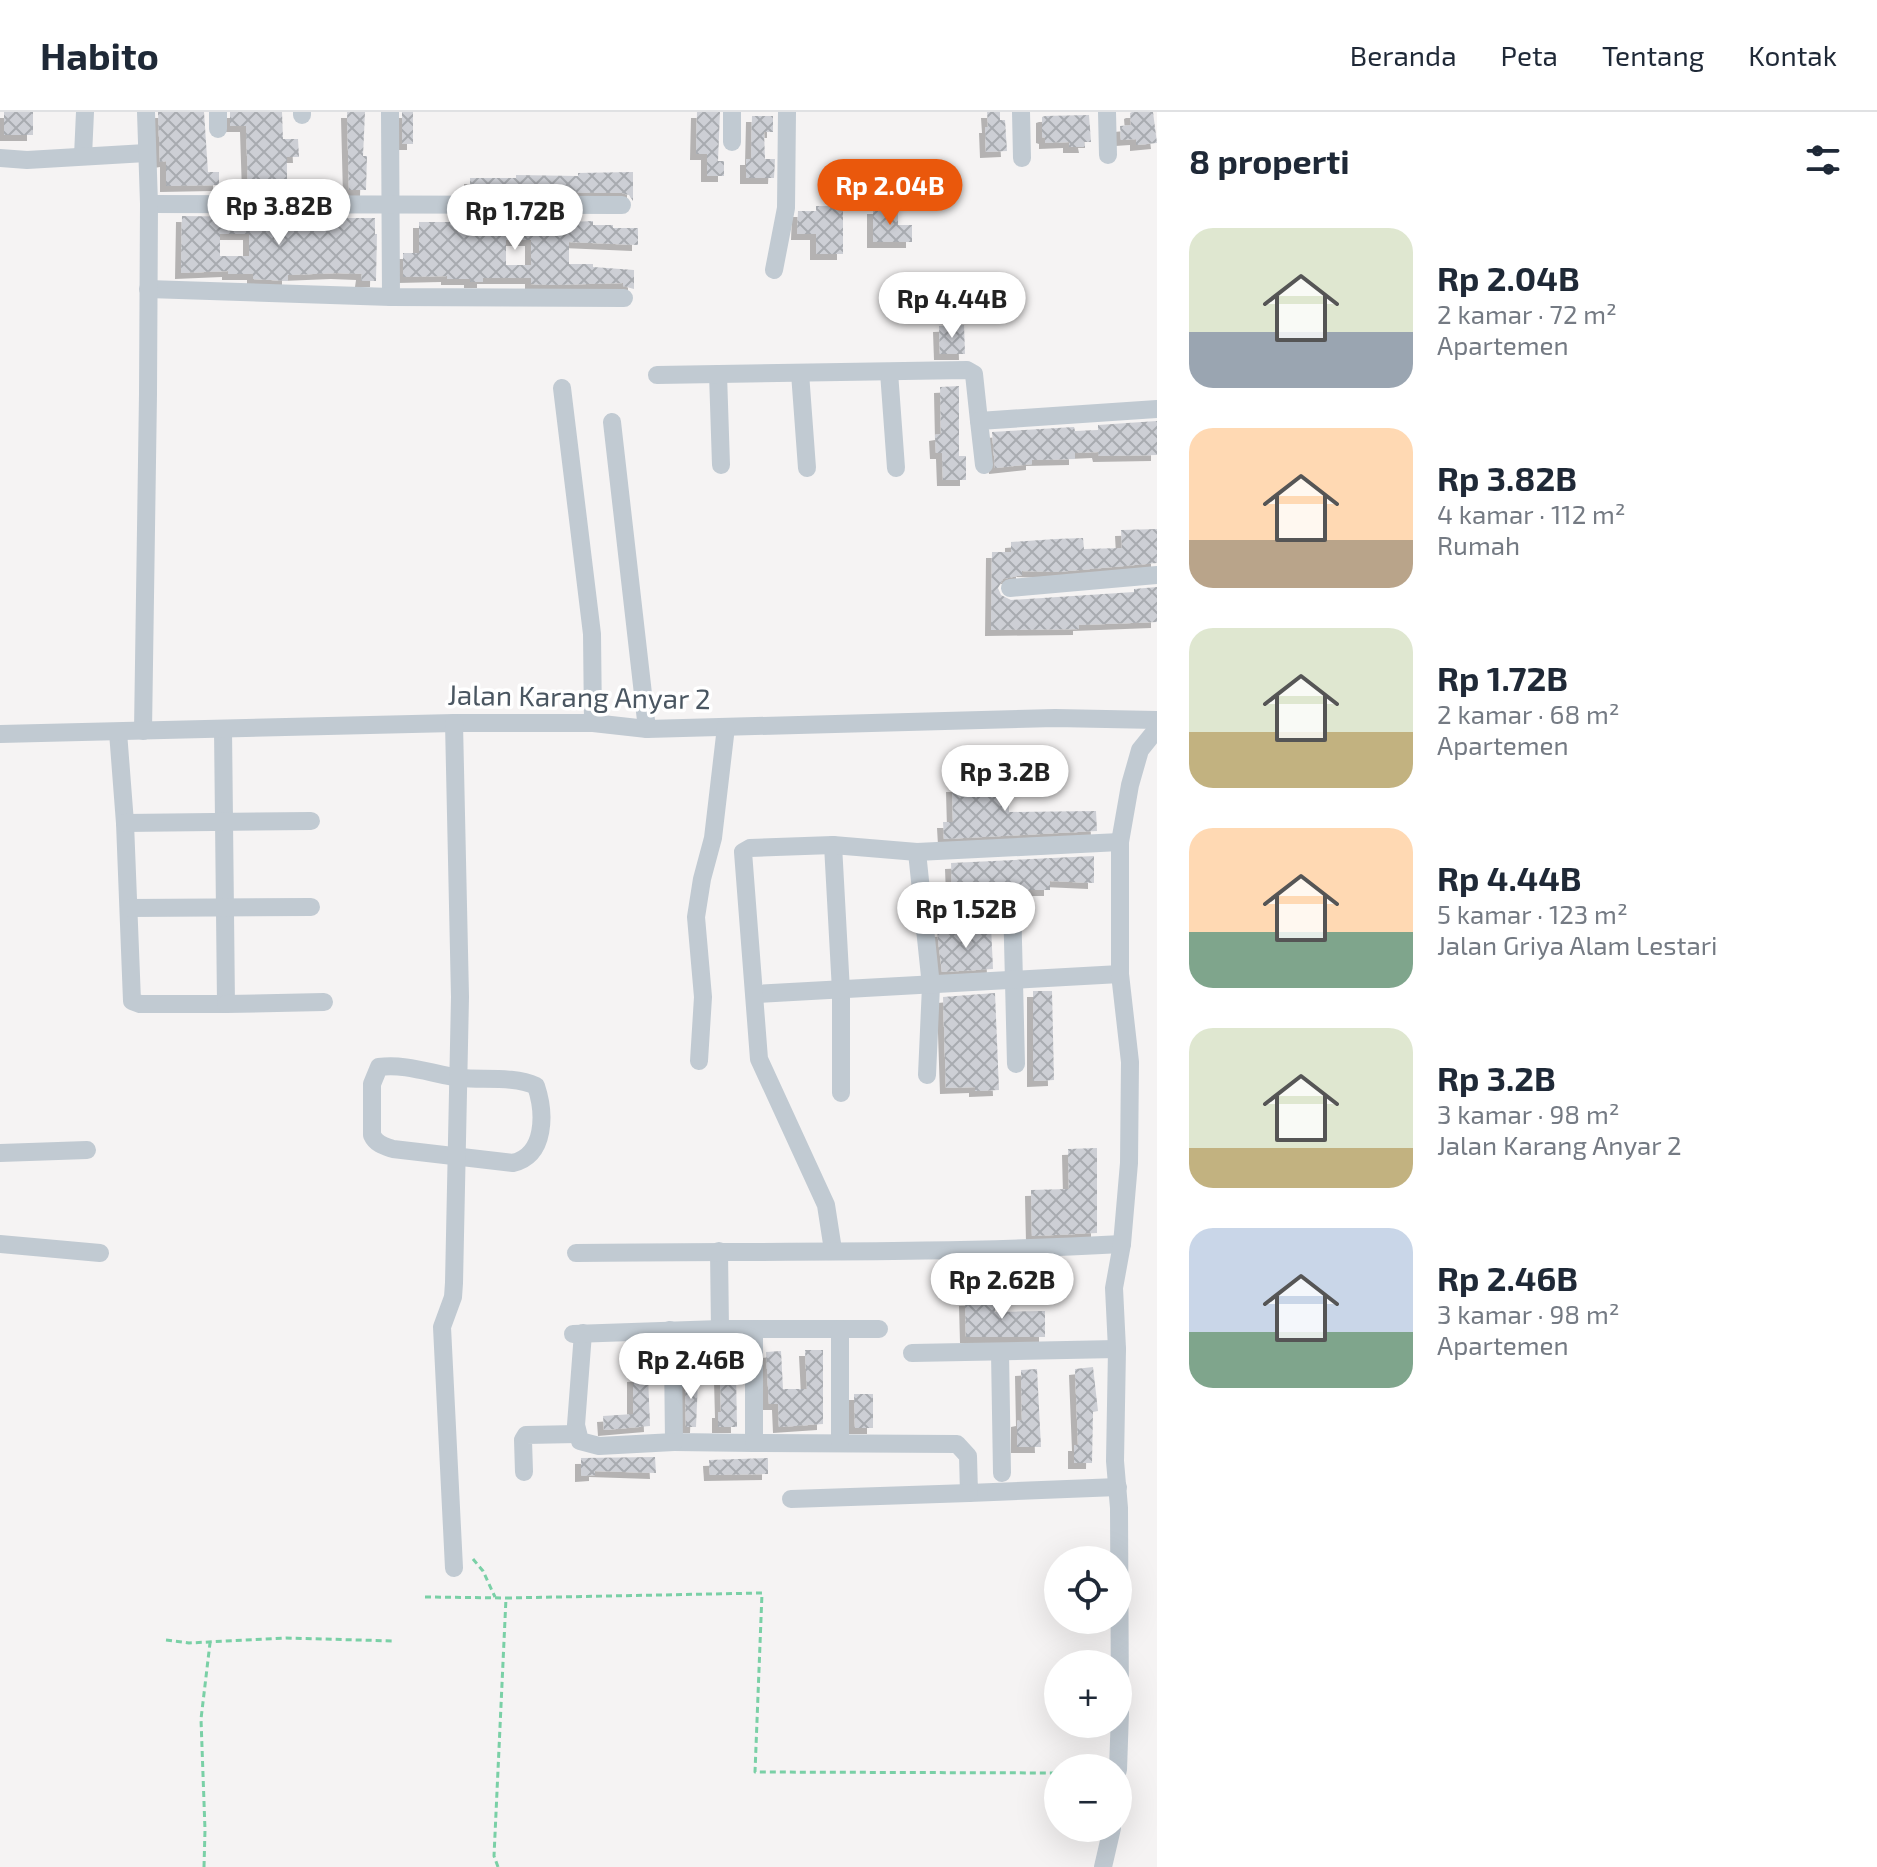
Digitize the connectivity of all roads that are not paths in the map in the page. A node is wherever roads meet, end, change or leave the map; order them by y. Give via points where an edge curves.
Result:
1 (85, 112) edge
2 (146, 112) edge
3 (390, 112) edge
4 (732, 112) edge
5 (787, 112) edge
6 (1021, 112) edge
7 (1107, 112) edge
8 (732, 142) dead end
9 (146, 153) junction
10 (1108, 155) dead end
11 (83, 156) junction
12 (0, 158) edge
13 (1022, 158) dead end
14 (149, 204) junction
15 (622, 205) dead end
16 (391, 206) junction
17 (774, 270) dead end
18 (148, 289) junction
19 (391, 297) junction
20 (624, 298) dead end
21 (889, 372) junction
22 (800, 373) junction
23 (718, 374) junction
24 (657, 375) dead end
25 (562, 388) dead end
26 (1157, 409) edge
27 (979, 421) junction
28 (612, 422) dead end
29 (721, 465) dead end
30 (984, 465) dead end
31 (807, 468) dead end
32 (896, 468) dead end
33 (1157, 575) edge
34 (1010, 588) dead end
35 (1157, 720) edge
36 (454, 723) junction
37 (593, 723) junction
38 (726, 727) junction
39 (223, 729) junction
40 (647, 729) junction
41 (1157, 729) edge
42 (143, 731) junction
43 (118, 732) junction
44 (0, 734) edge
45 (311, 821) dead end
46 (224, 822) junction
47 (125, 823) junction
48 (1120, 842) junction
49 (833, 845) junction
50 (917, 852) junction
51 (1012, 900) dead end
52 (311, 907) dead end
53 (129, 908) junction
54 (225, 908) junction
55 (1120, 974) junction
56 (1014, 980) junction
57 (931, 986) junction
58 (841, 991) junction
59 (755, 994) junction
60 (324, 1002) dead end
61 (226, 1004) junction
62 (699, 1061) dead end
63 (1016, 1064) dead end
64 (927, 1075) dead end
65 (459, 1078) junction
66 (841, 1093) dead end
67 (87, 1150) dead end
68 (0, 1153) edge
69 (457, 1156) junction
70 (0, 1244) edge
71 (1122, 1244) junction
72 (833, 1250) junction
73 (719, 1251) junction
74 (100, 1253) dead end
75 (576, 1253) dead end
76 (720, 1329) junction
77 (754, 1329) junction
78 (840, 1329) junction
79 (879, 1329) dead end
80 (670, 1330) junction
81 (1117, 1349) junction
82 (1000, 1352) junction
83 (912, 1353) dead end
84 (577, 1434) junction
85 (674, 1442) junction
86 (754, 1443) junction
87 (840, 1443) junction
88 (524, 1472) dead end
89 (1002, 1473) dead end
90 (1118, 1487) junction
91 (969, 1493) junction
92 (791, 1499) dead end
93 (454, 1568) dead end
94 (1119, 1754) edge
95 (1109, 1842) edge
96 (1103, 1867) edge

1 - 11 street
2 - 9 street
3 - 16 street
4 - 8 street
5 - 17 street via 786,208
6 - 13 street
7 - 10 street
9 - 11 street
9 - 14 street
11 - 12 street
14 - 16 street
14 - 18 street
15 - 16 street
16 - 19 street
18 - 19 street
18 - 42 street
19 - 20 street
21 - 22 street
21 - 27 street via 971,371
21 - 32 street
22 - 23 street
22 - 31 street
23 - 24 street
23 - 29 street
25 - 37 street via 592,634
26 - 27 street
27 - 30 street
28 - 40 street
33 - 34 street
35 - 38 street, Jalan Karang Anyar 2
36 - 37 street, Jalan Karang Anyar 2
36 - 39 street, Jalan Karang Anyar 2
36 - 65 street
37 - 40 street, Jalan Karang Anyar 2
38 - 40 street, Jalan Karang Anyar 2
38 - 62 street via 713,838 696,917 703,997
39 - 42 street, Jalan Karang Anyar 2
39 - 46 street
41 - 48 street via 1140,750
42 - 43 street, Jalan Karang Anyar 2
43 - 44 street, Jalan Karang Anyar 2
43 - 47 street
45 - 46 street
46 - 47 street
46 - 54 street
47 - 53 street
48 - 50 street
48 - 55 street
49 - 50 street
49 - 58 street
49 - 59 street via 743,852
50 - 57 street
51 - 56 street
52 - 54 street
53 - 54 street
53 - 61 street via 132,1001
54 - 61 street
55 - 56 street
55 - 71 street via 1130,1062
56 - 57 street
56 - 63 street
57 - 58 street
57 - 64 street
58 - 59 street
58 - 66 street
59 - 72 street via 759,1059 826,1205
60 - 61 street
65 - 69 street
65 - 69 street via 536,1086 541,1113 536,1147 526,1159 513,1163
65 - 69 street via 387,1066 379,1067 372,1084 375,1141 393,1149
67 - 68 street
69 - 93 street via 453,1297 442,1327
70 - 74 street
71 - 72 street
71 - 81 street via 1114,1288
72 - 73 street
73 - 75 street
73 - 76 street
76 - 77 street
76 - 80 street
77 - 78 street
77 - 86 street
78 - 79 street
78 - 87 street
80 - 84 street via 578,1334
80 - 85 street
81 - 82 street
81 - 90 street
82 - 83 street
82 - 89 street
84 - 85 street via 580,1441 599,1446
84 - 88 street via 526,1435
85 - 86 street
86 - 87 street
87 - 91 street via 957,1444 968,1456
90 - 91 street
90 - 94 street
91 - 92 street
95 - 96 street

